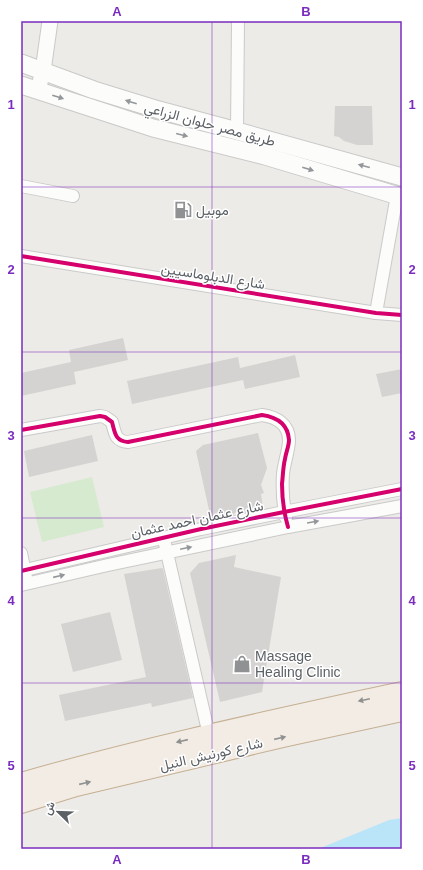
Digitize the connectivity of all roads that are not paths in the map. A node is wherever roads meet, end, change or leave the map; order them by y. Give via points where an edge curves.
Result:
1 (50, 21) edge
2 (238, 21) edge
3 (21, 63) edge
4 (44, 71) junction
5 (21, 85) edge
6 (38, 90) junction
7 (237, 131) junction
8 (402, 177) edge
9 (21, 186) edge
10 (73, 196) dead end
11 (399, 196) edge
12 (21, 256) edge
13 (376, 313) junction
14 (402, 315) edge
15 (21, 430) edge
16 (402, 489) edge
17 (402, 506) edge
18 (284, 512) junction
19 (288, 527) junction
20 (163, 538) junction
21 (167, 552) junction
22 (21, 553) edge
23 (23, 570) edge
24 (24, 584) edge
25 (402, 692) edge
26 (402, 711) edge
27 (209, 735) junction
28 (21, 783) edge
29 (21, 803) edge

1 - 4 street
2 - 7 street
3 - 4 main road, طريق مصر حلوان الزراعي
4 - 6 street
7 -> 4 main road, طريق مصر حلوان الزراعي via 126,101
5 - 6 main road, طريق مصر حلوان الزراعي
6 -> 11 main road, طريق مصر حلوان الزراعي via 152,128 264,156
8 -> 7 main road, طريق مصر حلوان الزراعي
9 - 10 street
11 - 13 street
12 - 13 street, شارع الدبلوماسيين
13 - 14 street, شارع الدبلوماسيين
15 - 18 street via 100,416 112,422 119,440 128,442 262,415 270,416 283,424 289,439 283,479
16 - 18 street, شارع عثمان احمد عثمان
19 -> 17 street, شارع عثمان احمد عثمان
18 - 19 street
18 - 20 street, شارع عثمان احمد عثمان
21 -> 19 street, شارع عثمان احمد عثمان
20 - 21 street
20 - 23 street, شارع عثمان احمد عثمان
24 -> 21 street, شارع عثمان احمد عثمان
21 - 27 street
22 - 23 street
23 - 24 street
25 -> 27 highway, شارع كورنيش النيل
29 -> 26 highway, شارع كورنيش النيل via 76,786
27 -> 28 highway, شارع كورنيش النيل

